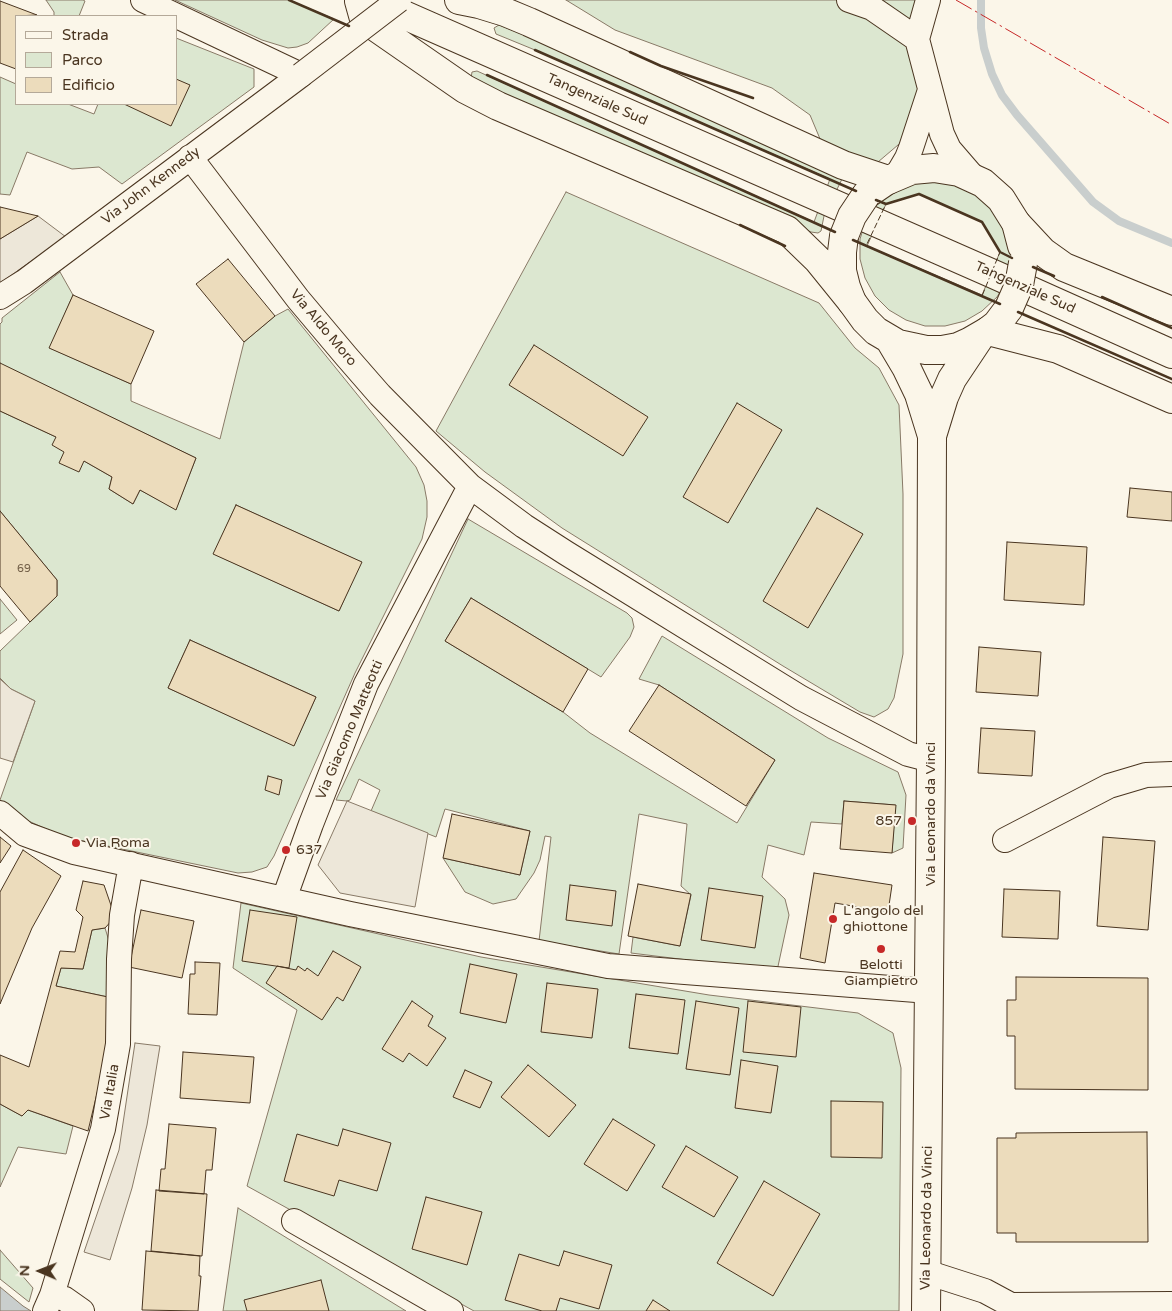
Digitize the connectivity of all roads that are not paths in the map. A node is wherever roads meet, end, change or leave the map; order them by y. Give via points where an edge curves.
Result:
1 (142, 0) edge
2 (358, 0) edge
3 (370, 0) edge
4 (399, 0) edge
5 (459, 0) edge
6 (849, 0) edge
7 (928, 0) edge
8 (174, 15) edge
9 (178, 17) edge
10 (918, 39) junction
11 (301, 75) junction
12 (931, 88) junction
13 (190, 157) junction
14 (974, 178) junction
15 (883, 183) junction
16 (1016, 223) junction
17 (0, 298) edge
18 (852, 302) junction
19 (1172, 311) edge
20 (988, 331) junction
21 (890, 340) junction
22 (1172, 354) edge
23 (1172, 399) edge
24 (932, 436) junction
25 (470, 486) junction
26 (932, 760) junction
27 (1172, 774) edge
28 (0, 813) edge
29 (1005, 840) dead end
30 (131, 864) junction
31 (284, 899) junction
32 (929, 991) junction
33 (294, 1222) dead end
34 (926, 1272) junction
35 (48, 1303) edge
36 (1172, 1304) edge
37 (1007, 1308) edge
38 (931, 1309) edge
39 (82, 1311) edge
40 (451, 1311) edge

1 - 8 street
2 - 18 main road via 364,18 465,89 787,230 818,260
3 - 22 main road, Tangenziale Sud
4 - 11 street, Via John Kennedy, bridge
5 - 15 main road via 529,22
6 - 10 street via 872,8
7 - 10 street
9 - 11 street
10 - 12 street
11 - 13 street, Via John Kennedy
12 - 14 street via 938,125 945,142
12 - 15 street via 909,153
13 - 17 street, Via John Kennedy
13 - 25 street, Via Aldo Moro via 316,321 380,395
14 - 15 main road via 934,168 917,169
14 - 16 main road via 1001,199
15 - 18 main road, bridge via 852,216 844,236 842,262
16 - 19 main road via 1043,252 1064,267
16 - 20 main road, Via Leonardo da Vinci, bridge via 1023,250 1022,275 1009,308
18 - 21 main road via 865,320
20 - 21 main road via 965,344 942,350 908,347
20 - 23 main road via 1058,349
20 - 24 main road, Via Leonardo da Vinci via 952,379
21 - 24 main road, Via Leonardo da Vinci via 918,394
24 - 26 main road, Via Leonardo da Vinci
25 - 26 street, Via Aldo Moro via 566,553 801,698 908,754
25 - 31 street, Via Giacomo Matteotti via 366,684
26 - 32 main road, Via Leonardo da Vinci
27 - 29 street via 1146,775 1109,786
28 - 30 street via 25,834 74,852
30 - 31 street
30 - 35 street, Via Italia via 122,915 118,1044 103,1129
31 - 32 street via 608,966
32 - 34 main road, Via Leonardo da Vinci
33 - 40 street
34 - 37 street via 985,1291
34 - 38 main road, Via Leonardo da Vinci
35 - 39 street via 65,1299
36 - 37 street

